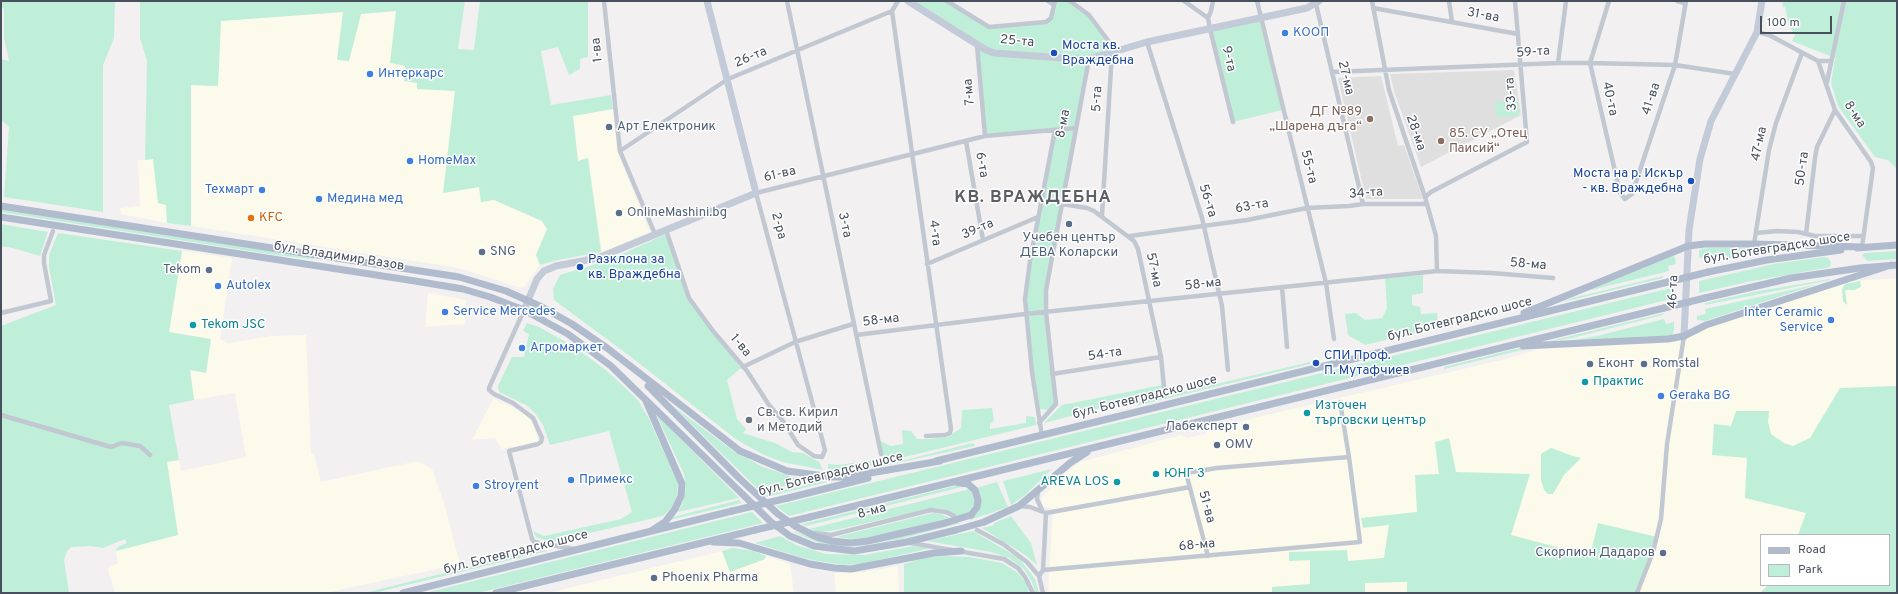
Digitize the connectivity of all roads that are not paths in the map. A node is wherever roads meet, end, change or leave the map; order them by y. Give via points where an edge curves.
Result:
1 (604, 1) edge
2 (707, 1) edge
3 (786, 1) edge
4 (898, 1) edge
5 (908, 1) edge
6 (947, 1) edge
7 (1048, 1) edge
8 (1184, 1) edge
9 (1213, 1) edge
10 (1257, 1) edge
11 (1372, 1) edge
12 (1449, 1) edge
13 (1515, 1) edge
14 (1566, 1) edge
15 (1609, 1) edge
16 (1677, 1) edge
17 (1762, 1) edge
18 (1844, 1) edge
19 (1072, 2) edge
20 (1317, 2) edge
21 (1686, 2) edge
22 (1055, 3) edge
23 (1373, 8) junction
24 (892, 11) junction
25 (1208, 18) junction
26 (1260, 18) junction
27 (1452, 22) junction
28 (1210, 29) junction
29 (1757, 32) junction
30 (1518, 34) junction
31 (1147, 42) junction
32 (977, 45) junction
33 (798, 50) junction
34 (1112, 52) junction
35 (1802, 53) junction
36 (1089, 59) junction
37 (1818, 61) junction
38 (1830, 61) junction
39 (1558, 63) junction
40 (1590, 63) junction
41 (1520, 65) junction
42 (1675, 65) junction
43 (1385, 71) junction
44 (1332, 72) junction
45 (1735, 74) junction
46 (728, 79) junction
47 (1826, 84) junction
48 (1835, 110) junction
49 (1233, 122) dead end
50 (1076, 128) junction
51 (1055, 130) junction
52 (985, 136) junction
53 (966, 141) junction
54 (620, 151) junction
55 (912, 155) junction
56 (822, 177) junction
57 (756, 193) junction
58 (1425, 197) junction
59 (1625, 199) joint
60 (1062, 204) junction
61 (1363, 204) junction
62 (1427, 204) junction
63 (1, 206) edge
64 (1307, 208) junction
65 (1102, 215) junction
66 (1038, 217) junction
67 (1, 218) edge
68 (1203, 226) junction
69 (666, 230) junction
70 (53, 231) dead end
71 (1756, 233) junction
72 (654, 234) junction
73 (1806, 234) junction
74 (1130, 236) junction
75 (1863, 236) junction
76 (983, 240) junction
77 (1754, 244) junction
78 (1897, 245) edge
79 (1688, 246) junction
80 (1862, 247) junction
81 (927, 264) junction
82 (1894, 265) edge
83 (1437, 271) junction
84 (1553, 278) dead end
85 (1326, 283) junction
86 (1282, 287) junction
87 (1219, 294) junction
88 (528, 301) junction
89 (1149, 302) junction
90 (524, 310) junction
91 (1046, 312) junction
92 (1, 313) edge
93 (1025, 314) junction
94 (1504, 322) junction
95 (853, 324) junction
96 (936, 325) junction
97 (856, 335) junction
98 (1684, 336) junction
99 (1334, 339) dead end
100 (795, 342) junction
101 (1287, 347) dead end
102 (1505, 347) junction
103 (1160, 357) junction
104 (630, 367) junction
105 (743, 367) junction
106 (1228, 370) dead end
107 (1052, 374) junction
108 (1164, 387) dead end
109 (644, 397) junction
110 (1340, 402) dead end
111 (1, 415) edge
112 (1039, 423) junction
113 (926, 436) dead end
114 (1042, 436) junction
115 (1092, 448) junction
116 (881, 454) dead end
117 (150, 456) dead end
118 (822, 457) joint
119 (1349, 457) junction
120 (940, 461) junction
121 (948, 482) junction
122 (1190, 487) junction
123 (1040, 488) junction
124 (1018, 506) junction
125 (1042, 510) junction
126 (1046, 513) junction
127 (954, 516) dead end
128 (795, 526) junction
129 (977, 530) dead end
130 (646, 534) junction
131 (701, 542) junction
132 (907, 542) junction
133 (580, 550) junction
134 (961, 551) junction
135 (1208, 556) junction
136 (1043, 570) junction
137 (1039, 576) junction
138 (403, 593) edge
139 (496, 593) edge
140 (1032, 593) edge
141 (1043, 593) edge
142 (1636, 593) edge

1 - 54 street, 1-ва
2 - 46 street, 2-ра
3 - 33 street, 3-та
4 - 24 street
5 - 32 street, 25-та
6 - 22 street, 25-та via 989,27 1046,22 1051,18
7 - 22 street
8 - 25 street
9 - 25 street, 9-та
10 - 26 street, 55-та
11 - 23 street, 28-ма
12 - 27 street
13 - 30 street, 33-та
14 - 39 street
15 - 40 street
16 - 21 street
17 - 29 street, 46-та
18 - 38 street
19 - 34 street, 5-та via 1089,15 1101,29 1110,43
20 - 26 street via 1307,8
20 - 44 street, 27-ма
21 - 42 street, 41-ва
23 - 27 street, 31-ва
23 - 43 street, 28-ма
24 - 33 street, 26-та
24 - 55 street, 4-та
25 - 28 street, 9-та
26 - 28 street
26 - 64 street, 55-та
27 - 30 street, 31-ва
28 - 31 street
28 - 49 street, 9-та
29 - 35 street via 1769,35
29 - 45 street, 46-та
30 - 41 street, 33-та
31 - 34 street
31 - 68 street, 56-та
32 - 36 street, 25-та via 994,53
32 - 52 street, 7-ма
33 - 46 street, 26-та
33 - 56 street, 3-та
34 - 36 street
34 - 65 street, 5-та
35 - 37 street
35 - 71 street, 47-ма via 1776,123 1769,150
36 - 50 street, 8-ма
37 - 38 street
37 - 47 street, 8-ма
38 - 47 street
39 - 40 street, 59-та
39 - 41 street, 59-та
40 - 42 street, 59-та
40 - 59 street, 40-та via 1620,193
41 - 43 street, 59-та
41 - 58 street, 33-та via 1527,142
42 - 45 street, 59-та
42 - 59 street, 41-ва via 1632,194
43 - 44 street, 59-та
43 - 58 street, 28-ма
44 - 61 street, 27-ма
45 - 79 street, 46-та via 1711,121 1700,159
46 - 54 street, 26-та
46 - 57 street, 2-ра
47 - 48 street, 8-ма
48 - 73 street, 50-та via 1817,147
48 - 75 street, 8-ма via 1873,168
50 - 51 street, 61-ва
50 - 60 street, 8-ма
51 - 52 street, 61-ва
51 - 66 street, 8-ма
52 - 53 street, 61-ва
53 - 55 street, 61-ва
53 - 76 street, 6-та
54 - 72 street, 1-ва
55 - 56 street, 61-ва
55 - 81 street, 4-та
56 - 57 street, 61-ва
56 - 95 street, 3-та
57 - 69 street, 61-ва
57 - 100 street, 2-ра
58 - 62 street, 28-ма
60 - 65 street, 57-ма via 1087,208
60 - 91 street, 8-ма via 1046,290
61 - 62 street, 34-та
61 - 64 street, 34-та
62 - 83 street, 28-ма via 1436,236
63 - 88 main road, бул. Владимир Вазов via 451,275 506,291
64 - 68 street, 63-та
64 - 85 street, 55-та
65 - 74 street, 57-ма
66 - 76 street, 39-та
66 - 93 street, 8-ма via 1025,289
67 - 90 main road, бул. Владимир Вазов via 415,281 475,292
68 - 74 street, 63-та
68 - 87 street, 56-та
69 - 72 street, 61-ва
69 - 105 street, 1-ва via 689,298
70 - 92 street via 44,255 51,301
71 - 73 street via 1777,231
71 - 77 street, 47-ма
72 - 88 street, 61-ва via 598,258 556,266 544,271 536,279
73 - 75 street
74 - 89 street, 57-ма via 1138,249
75 - 80 street, 8-ма
76 - 81 street, 39-та
77 - 79 main road
77 - 80 main road
78 - 80 main road, бул. Ботевградско шосе
79 - 94 main road
79 - 98 street, 46-та
80 - 94 main road, бул. Ботевградско шосе, bridge via 1768,260 1708,272
81 - 96 street, 4-та
82 - 98 main road via 1706,326
82 - 102 main road, bridge via 1791,278
83 - 84 street, 58-ма
83 - 85 street, 58-ма
85 - 86 street, 58-ма
85 - 99 street, 55-та
86 - 87 street, 58-ма
86 - 101 street
87 - 89 street, 58-ма
87 - 106 street, 56-та
88 - 90 street, 61-ва
88 - 104 main road, бул. Владимир Вазов via 572,324
89 - 91 street, 58-ма
89 - 103 street, 57-ма
90 - 109 main road, бул. Владимир Вазов via 568,334 611,366
90 - 133 street via 489,390 533,418 542,438 538,444 509,451 534,542
91 - 93 street, 58-ма
91 - 107 street, 8-ма
93 - 96 street, 58-ма
93 - 112 street, 8-ма
94 - 114 main road, бул. Ботевградско шосе
95 - 97 street, 3-та
95 - 100 street
96 - 97 street, 58-ма
96 - 113 street, 4-та via 951,429 950,433 945,435
97 - 116 street, 3-та
98 - 102 main road via 1668,339
98 - 142 street, 46-та via 1668,436 1661,519 1652,552
100 - 105 street
100 - 118 street, 2-ра via 825,450
102 - 115 main road
103 - 107 street, 54-та
103 - 108 street, 57-ма
104 - 120 main road via 740,452 787,471 847,477
104 - 128 main road via 739,478
105 - 118 street, 1-ва via 798,445 814,456
107 - 112 street, 8-ма via 1056,404
109 - 130 main road via 682,484 681,496 670,517
109 - 132 main road, бул. Владимир Вазов via 771,522 790,536 814,546 854,551
110 - 119 street
111 - 117 street via 110,447 122,443 140,446
112 - 114 street, 8-ма
114 - 120 main road, бул. Ботевградско шосе
115 - 121 main road
115 - 123 main road, бул. Владимир Вазов
119 - 122 street, 51-ва via 1186,473
119 - 135 street, 68-ма via 1360,542
120 - 130 main road, бул. Ботевградско шосе, bridge
121 - 128 main road, bridge via 968,484 975,490 977,507 971,515 868,542 832,541
121 - 131 main road, bridge
122 - 126 street, 51-ва
122 - 135 street, 51-ва
123 - 124 main road, бул. Владимир Вазов
123 - 125 street via 1037,499
124 - 125 street
124 - 132 main road, бул. Владимир Вазов, bridge via 984,522
125 - 126 street
126 - 136 street
127 - 128 street, 8-ма via 931,510 831,535
129 - 137 street via 1017,553
130 - 133 main road, бул. Ботевградско шосе
131 - 134 main road via 739,543 810,564 840,568 873,566 934,553
131 - 139 main road
132 - 134 street
133 - 138 main road, бул. Ботевградско шосе
134 - 140 street via 989,556 1012,564 1025,577
135 - 136 street, 68-ма
136 - 137 street
137 - 141 street

